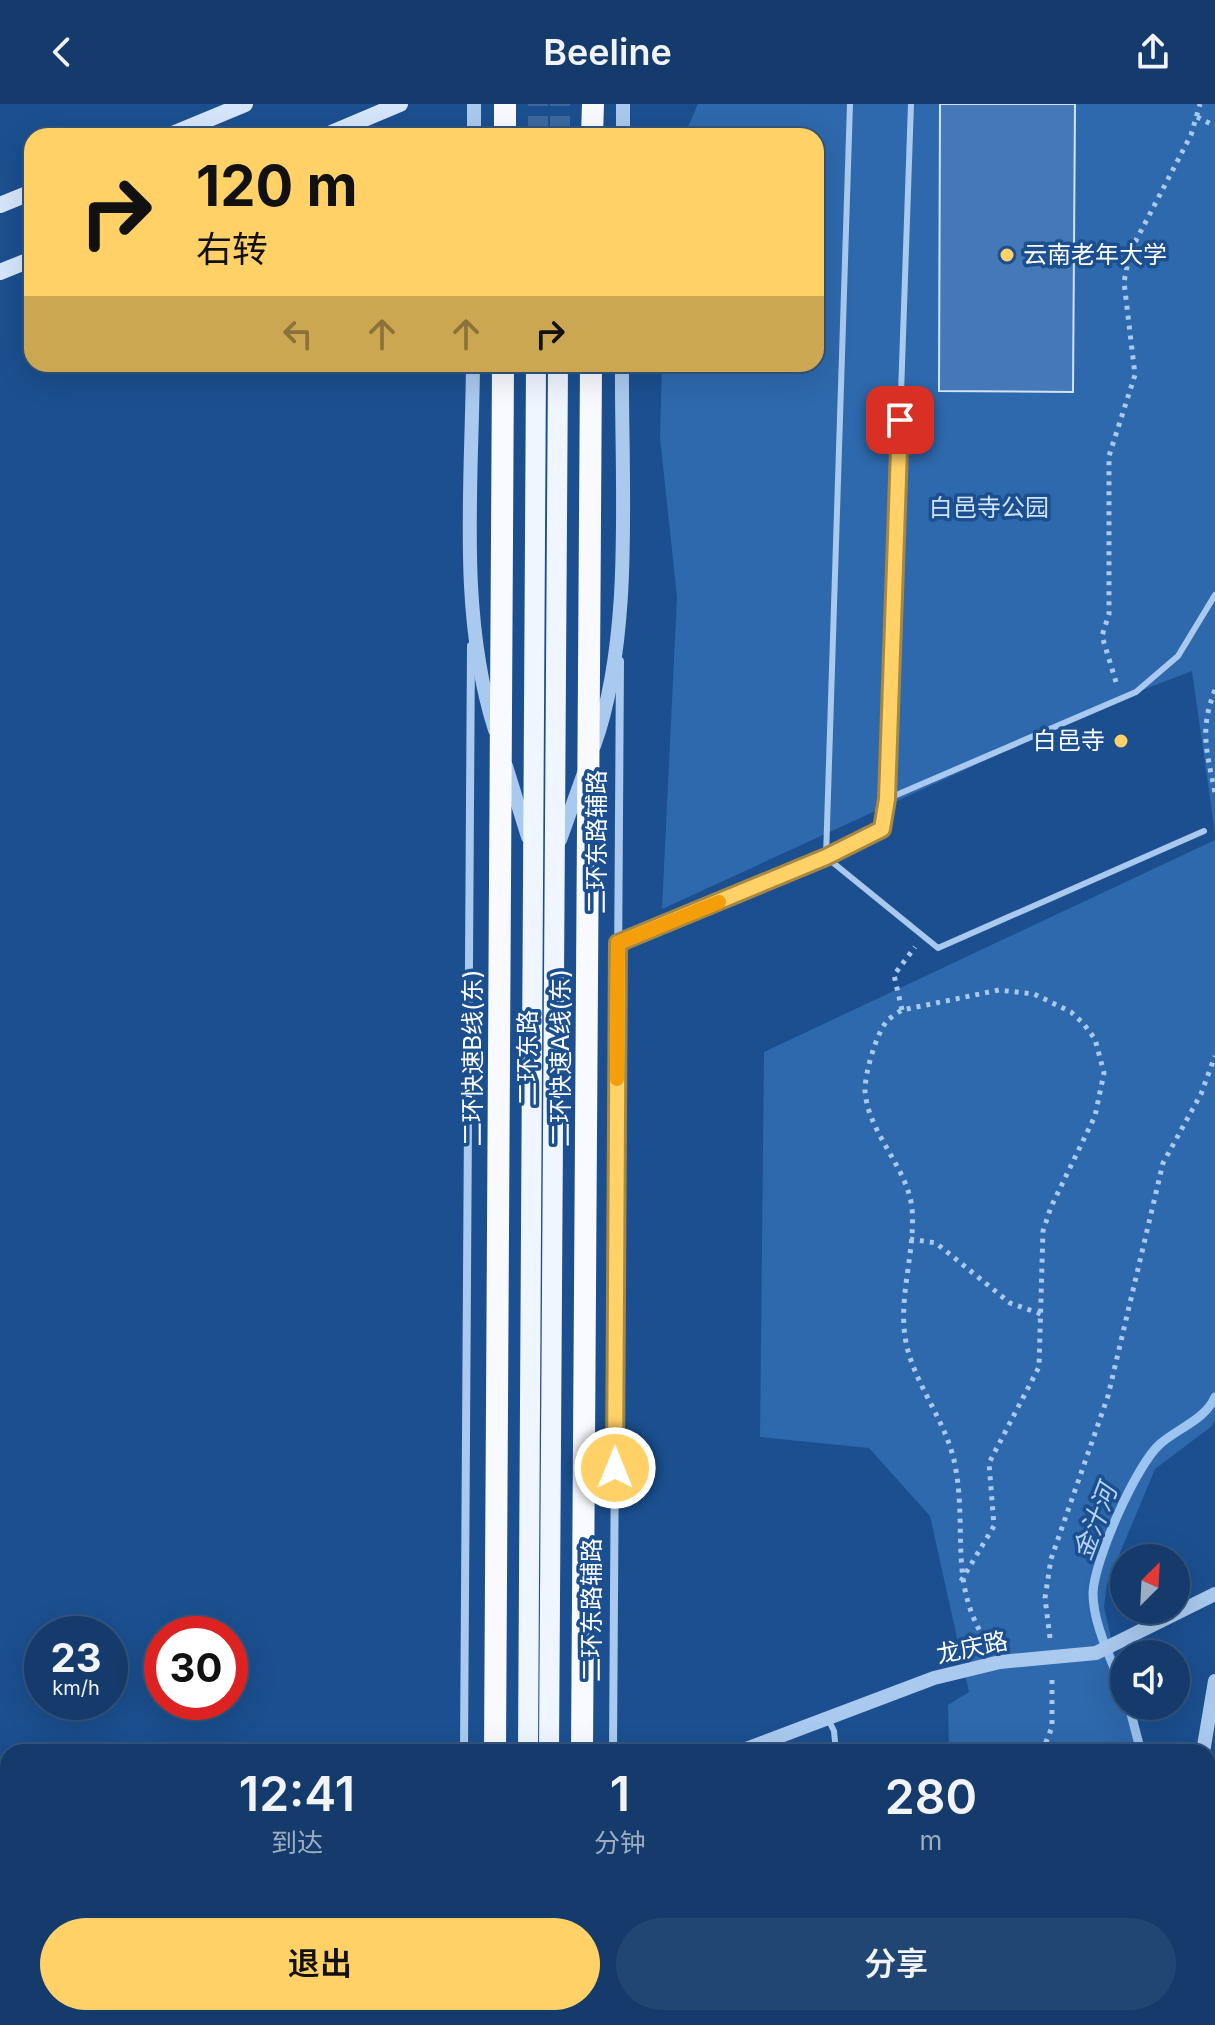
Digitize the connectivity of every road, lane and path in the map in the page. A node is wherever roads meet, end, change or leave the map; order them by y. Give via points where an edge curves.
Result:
1 (245, 104) edge
2 (400, 104) edge
3 (474, 104) edge
4 (505, 104) edge
5 (593, 104) edge
6 (623, 104) edge
7 (850, 104) edge
8 (911, 104) edge
9 (1200, 104) edge
10 (1197, 117) junction
11 (1215, 126) edge
12 (187, 128) edge
13 (343, 128) edge
14 (474, 128) edge
15 (505, 128) edge
16 (592, 128) edge
17 (623, 128) edge
18 (24, 195) edge
19 (0, 205) edge
20 (24, 262) edge
21 (0, 272) edge
22 (473, 372) edge
23 (503, 372) edge
24 (536, 372) edge
25 (558, 372) edge
26 (591, 372) edge
27 (622, 372) edge
28 (472, 585) junction
29 (620, 589) junction
30 (1215, 595) edge
31 (1215, 690) edge
32 (1121, 699) junction
33 (1215, 793) edge
34 (887, 799) junction
35 (1204, 831) dead end
36 (826, 857) junction
37 (555, 880) junction
38 (533, 881) junction
39 (924, 936) junction
40 (618, 943) junction
41 (902, 1010) junction
42 (1215, 1056) edge
43 (910, 1239) junction
44 (1041, 1314) junction
45 (961, 1581) junction
46 (1215, 1594) edge
47 (1052, 1657) junction
48 (1000, 1662) junction
49 (1215, 1681) edge
50 (828, 1719) junction
51 (464, 1744) edge
52 (495, 1744) edge
53 (528, 1744) edge
54 (549, 1744) edge
55 (582, 1744) edge
56 (613, 1744) edge
57 (761, 1744) edge
58 (835, 1744) edge
59 (1045, 1744) edge
60 (1204, 1744) edge

1 - 12 main road
2 - 13 main road
3 - 14 street
4 - 15 highway
5 - 16 highway
6 - 17 street
7 - 36 lane
8 - 34 lane
9 - 10 path
10 - 11 path
10 - 32 path via 1130,252 1124,282 1135,375 1109,456 1109,614 1102,636
18 - 19 main road
20 - 21 main road
22 - 28 street
23 - 52 highway, 二环快速B线(东), bridge
24 - 38 main road, 二环东路
25 - 37 main road, 二环东路
26 - 55 highway, 二环快速A线(东), bridge
27 - 29 street, 二环东路辅路
28 - 38 street via 482,681 523,817
28 - 51 street
29 - 37 street via 608,694 562,834
29 - 40 street, 二环东路辅路
30 - 32 lane via 1178,656
31 - 33 path via 1205,715 1204,739
32 - 34 lane
34 - 36 lane via 882,829
35 - 39 lane via 938,948
36 - 39 lane
36 - 40 lane
37 - 54 main road, 二环东路
38 - 53 main road, 二环东路
39 - 41 path via 894,975
40 - 56 street, 二环东路辅路
41 - 43 path via 887,1021 879,1037 865,1088 868,1108 908,1191
41 - 44 path via 1017,989 1071,1012 1095,1039 1103,1089 1043,1231
42 - 47 path via 1201,1094 1163,1163 1108,1396 1051,1559 1045,1598
43 - 44 path via 936,1243 1010,1303
43 - 45 path via 904,1309 907,1347 956,1466
44 - 45 path via 1039,1367 989,1463 994,1526
45 - 48 path via 969,1614
46 - 47 street, 龙庆路 via 1096,1653
47 - 48 street, 龙庆路
47 - 59 path via 1052,1727
48 - 50 street, 龙庆路 via 934,1678
49 - 60 street
50 - 57 street, 龙庆路
50 - 58 lane

